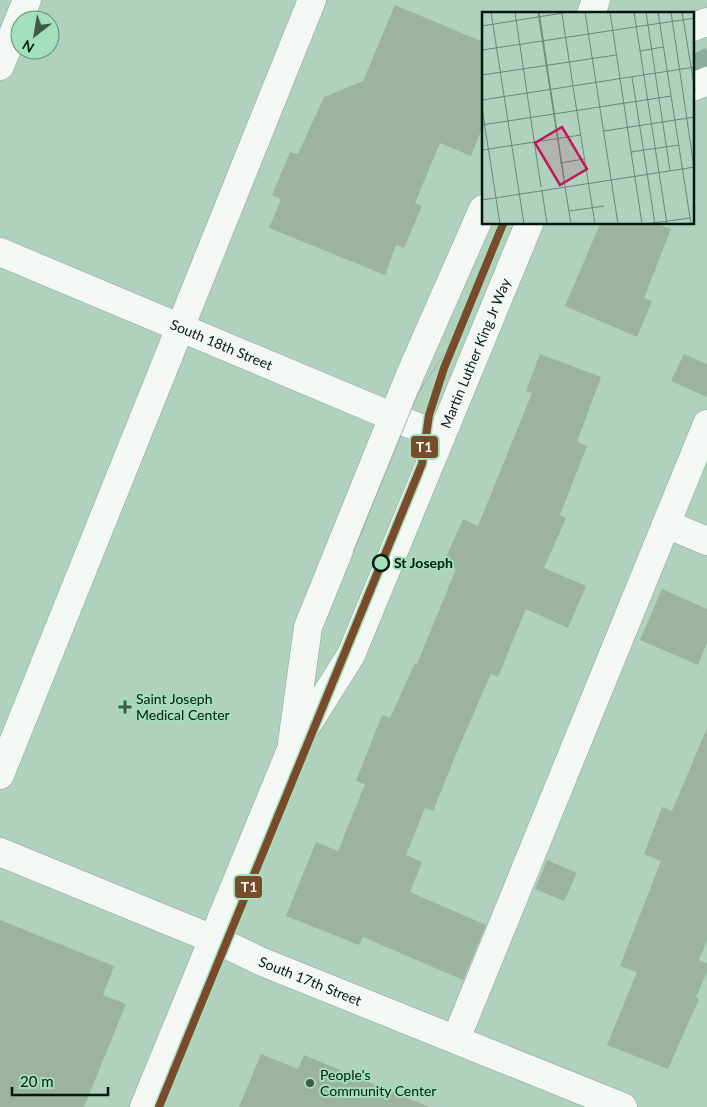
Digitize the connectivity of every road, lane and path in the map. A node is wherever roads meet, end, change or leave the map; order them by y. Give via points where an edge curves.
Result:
1 (27, 0) edge
2 (312, 0) edge
3 (596, 0) edge
4 (592, 12) edge
5 (707, 22) edge
6 (694, 27) edge
7 (0, 66) edge
8 (482, 211) edge
9 (530, 225) edge
10 (0, 252) edge
11 (180, 328) junction
12 (393, 417) junction
13 (707, 424) edge
14 (441, 437) junction
15 (666, 524) junction
16 (707, 541) edge
17 (290, 752) junction
18 (0, 775) edge
19 (0, 852) edge
20 (213, 939) junction
21 (456, 1039) junction
22 (405, 1096) dead end
23 (144, 1107) edge
24 (435, 1107) edge
25 (623, 1107) edge

1 - 7 main road
2 - 11 main road
3 - 4 main road
5 - 6 main road
8 - 12 main road, Martin Luther King Jr Way
9 - 14 main road, Martin Luther King Jr Way
10 - 11 main road, South 18th Street
11 - 12 main road, South 18th Street
11 - 18 main road
12 - 14 main road, South 18th Street
12 - 17 main road, Martin Luther King Jr Way via 308,627
13 - 15 main road
14 - 17 main road, Martin Luther King Jr Way via 351,656
15 - 16 main road
15 - 21 main road
17 - 20 main road, Martin Luther King Jr Way
19 - 20 main road, South 17th Street
20 - 21 main road, South 17th Street
20 - 23 main road, Martin Luther King Jr Way
21 - 25 main road, South 17th Street
22 - 24 path

